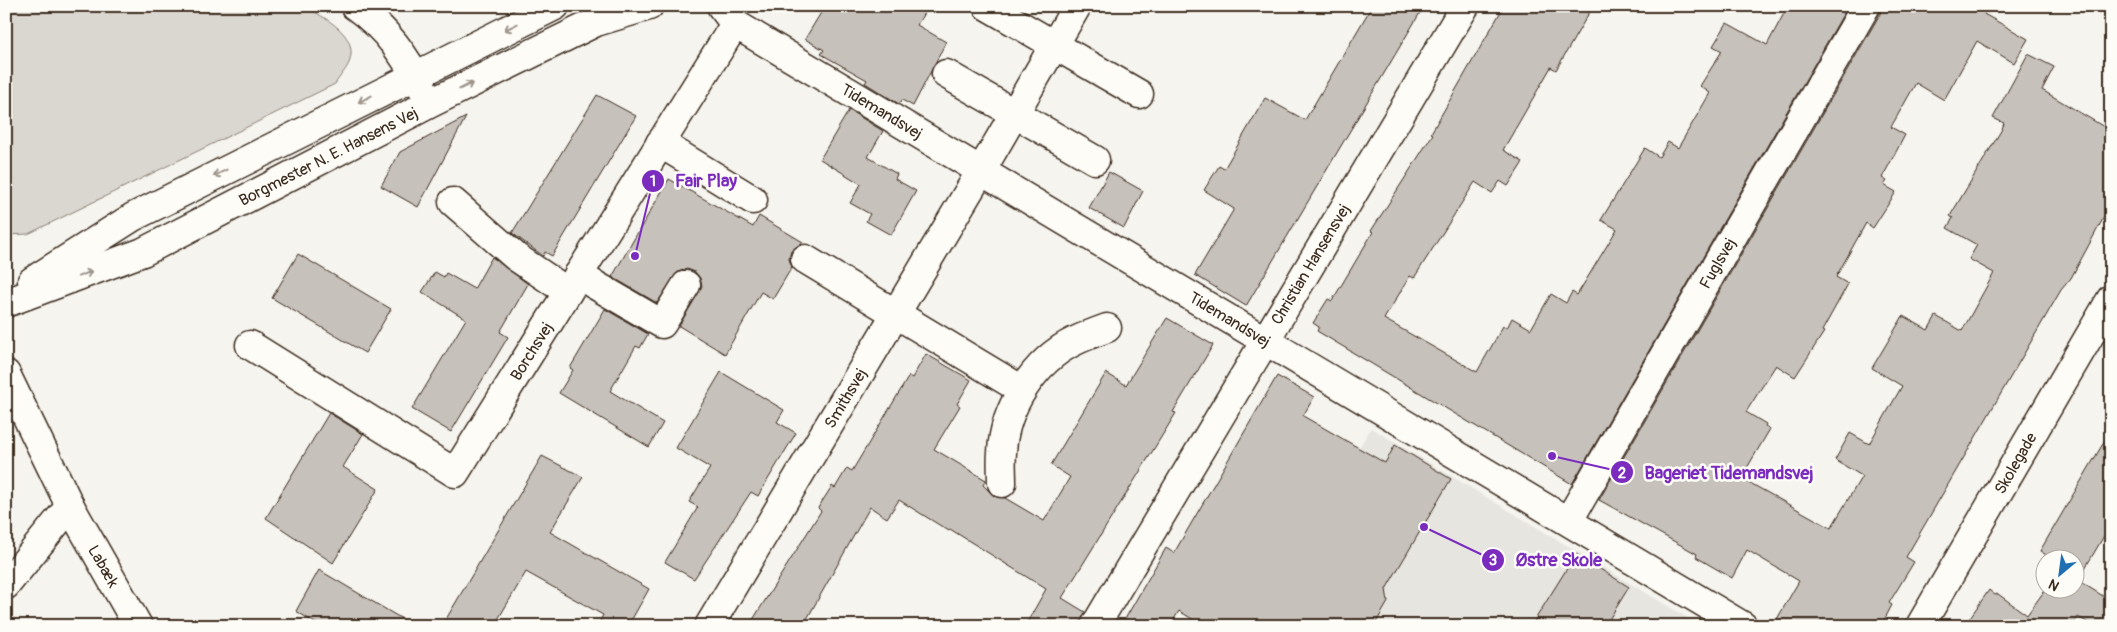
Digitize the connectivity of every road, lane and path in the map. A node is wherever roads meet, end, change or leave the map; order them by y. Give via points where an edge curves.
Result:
1 (355, 6) edge
2 (555, 6) edge
3 (649, 6) edge
4 (987, 6) edge
5 (1077, 6) edge
6 (1465, 6) edge
7 (1866, 6) edge
8 (728, 15) edge
9 (1054, 45) junction
10 (415, 74) junction
11 (946, 74) dead end
12 (1139, 94) dead end
13 (431, 103) junction
14 (1015, 113) junction
15 (660, 143) junction
16 (1095, 160) dead end
17 (981, 171) junction
18 (753, 200) dead end
19 (453, 202) dead end
20 (805, 259) dead end
21 (573, 284) junction
22 (686, 285) dead end
23 (6, 297) edge
24 (2111, 300) edge
25 (6, 303) edge
26 (895, 314) junction
27 (1107, 328) dead end
28 (1264, 340) junction
29 (250, 345) dead end
30 (6, 374) edge
31 (1022, 390) junction
32 (1002, 483) dead end
33 (70, 506) junction
34 (1568, 520) junction
35 (6, 585) edge
36 (138, 626) edge
37 (709, 626) edge
38 (1096, 626) edge
39 (1743, 626) edge
40 (1920, 626) edge

1 - 10 street via 386,32
2 -> 10 street, Borgmester N. E. Hansens Vej
13 -> 3 street, Borgmester N. E. Hansens Vej via 596,22
4 - 9 street
5 - 9 street, Smithsvej
6 - 28 street, Christian Hansensvej
7 - 34 street, Fuglsvej
8 - 15 street, Borchsvej
8 - 17 street, Tidemandsvej
9 - 12 street
9 - 14 street, Smithsvej
10 - 13 street
10 -> 23 street, Borgmester N. E. Hansens Vej via 133,217
11 - 14 street
25 -> 13 street, Borgmester N. E. Hansens Vej via 143,252
14 - 16 street
14 - 17 street, Smithsvej
15 - 18 street
15 - 21 street, Borchsvej
17 - 26 street, Smithsvej
17 - 28 street, Tidemandsvej
19 - 21 street via 516,257
20 - 26 street
21 - 22 street via 662,324
21 - 29 street, Borchsvej via 456,473
24 - 40 street, Skolegade
26 - 31 street
26 - 37 street, Smithsvej
27 - 31 street via 1074,341 1045,362
28 - 34 street, Tidemandsvej
28 - 38 street, Christian Hansensvej
30 - 33 street, Labæk
31 - 32 street via 1008,419 1003,443
33 - 35 street
33 - 36 street, Labæk
34 - 39 street, Tidemandsvej

